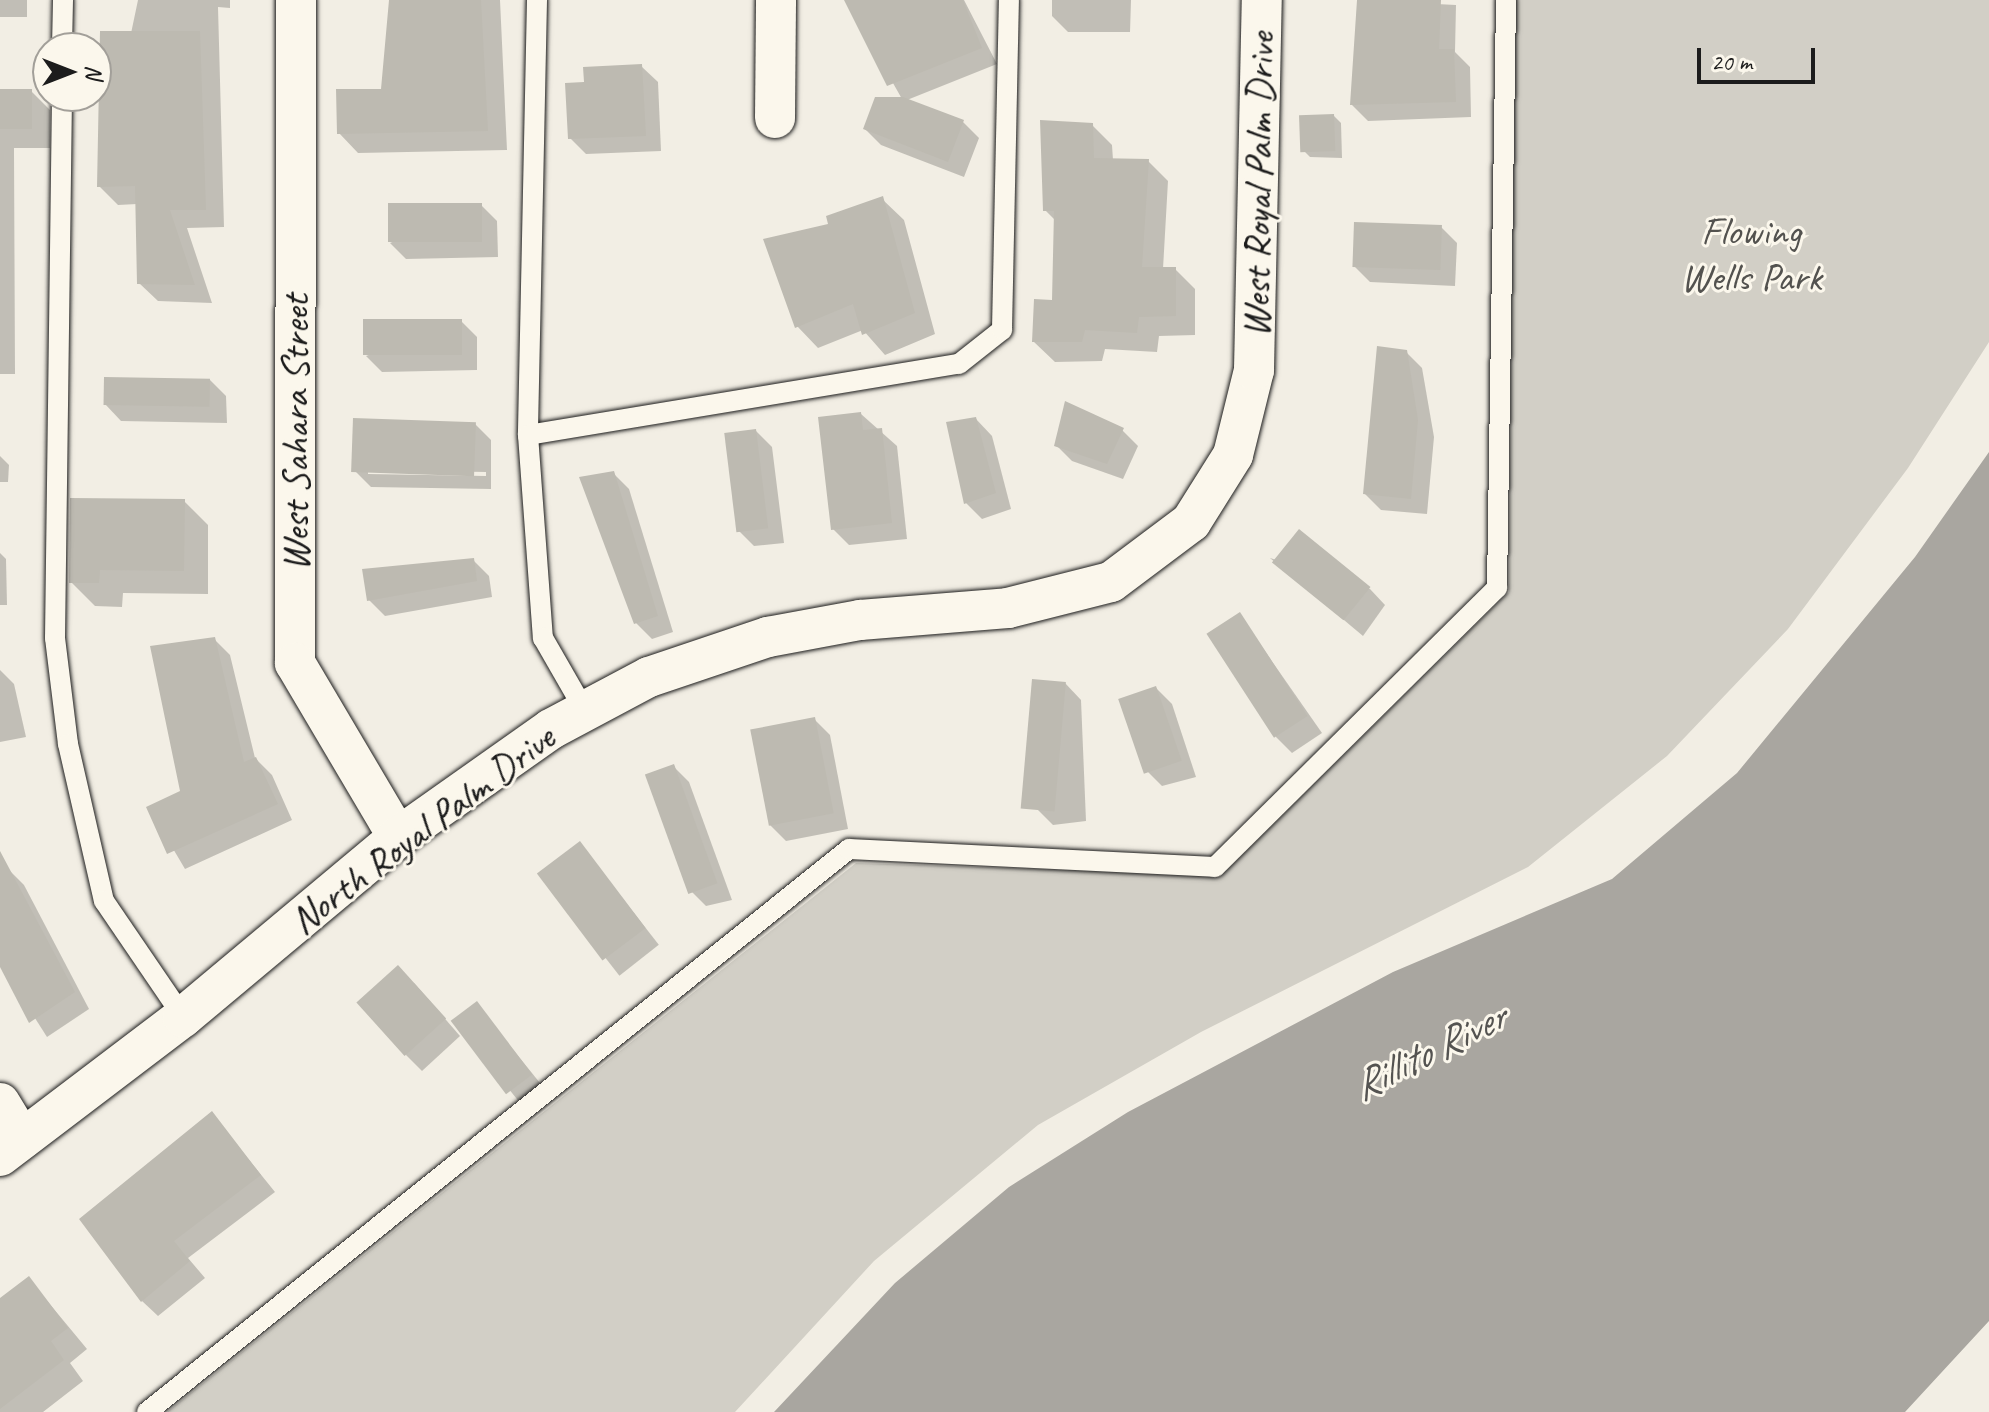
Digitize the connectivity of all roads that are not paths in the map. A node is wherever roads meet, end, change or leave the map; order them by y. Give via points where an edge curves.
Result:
1 (63, 0) edge
2 (296, 0) edge
3 (537, 0) edge
4 (776, 0) edge
5 (1009, 0) edge
6 (1262, 0) edge
7 (1506, 0) edge
8 (62, 32) edge
9 (62, 112) edge
10 (775, 118) dead end
11 (1254, 370) joint
12 (528, 435) junction
13 (585, 711) junction
14 (398, 837) junction
15 (183, 1017) junction
16 (0, 1103) edge
17 (11, 1148) edge
18 (147, 1412) edge

1 - 8 lane
2 - 14 street, West Sahara Street via 295,663
3 - 12 lane
4 - 10 street
5 - 12 lane via 1002,330 959,364
6 - 11 street, West Royal Palm Drive
7 - 18 lane via 1497,588 1215,867 849,849
9 - 15 lane via 55,638 68,744 104,901
11 - 13 street, North Royal Palm Drive via 1233,455 1191,522 1111,582 1008,608 860,620 768,637 649,677
12 - 13 lane via 543,638
13 - 14 street, North Royal Palm Drive
14 - 15 street, North Royal Palm Drive
15 - 17 street, North Royal Palm Drive
16 - 17 street

